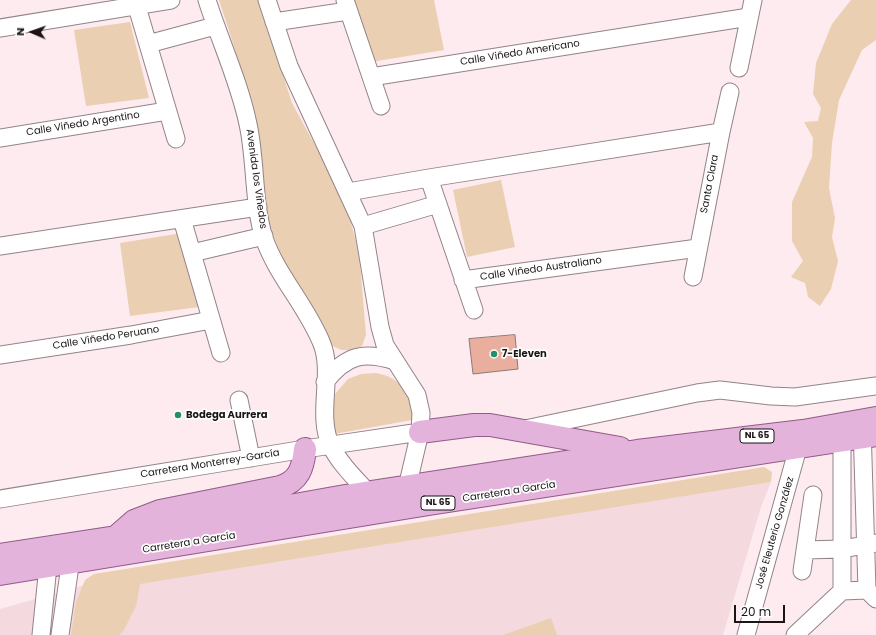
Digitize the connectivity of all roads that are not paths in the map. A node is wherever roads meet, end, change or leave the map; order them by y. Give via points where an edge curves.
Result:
1 (171, 0) edge
2 (207, 0) edge
3 (267, 0) edge
4 (752, 0) edge
5 (137, 6) junction
6 (346, 6) edge
7 (749, 17) junction
8 (274, 22) junction
9 (215, 26) junction
10 (0, 28) edge
11 (148, 44) junction
12 (739, 68) dead end
13 (371, 77) junction
14 (730, 92) dead end
15 (381, 106) dead end
16 (167, 111) junction
17 (720, 132) junction
18 (0, 138) edge
19 (176, 139) dead end
20 (429, 178) junction
21 (348, 192) junction
22 (438, 204) junction
23 (258, 207) junction
24 (182, 219) junction
25 (363, 226) junction
26 (264, 236) junction
27 (0, 246) edge
28 (698, 248) junction
29 (192, 253) junction
30 (693, 277) dead end
31 (463, 280) junction
32 (474, 310) dead end
33 (211, 320) junction
34 (221, 354) dead end
35 (0, 356) edge
36 (395, 361) junction
37 (326, 382) junction
38 (876, 386) edge
39 (239, 400) dead end
40 (860, 429) edge
41 (521, 430) junction
42 (420, 432) junction
43 (801, 439) junction
44 (331, 445) junction
45 (305, 449) junction
46 (637, 451) junction
47 (251, 458) junction
48 (408, 487) junction
49 (369, 493) junction
50 (813, 495) dead end
51 (0, 499) edge
52 (393, 510) junction
53 (116, 537) junction
54 (871, 544) edge
55 (842, 549) junction
56 (805, 550) junction
57 (72, 553) junction
58 (0, 555) edge
59 (49, 556) junction
60 (802, 571) dead end
61 (0, 574) edge
62 (842, 591) junction
63 (872, 594) edge
64 (40, 635) edge
65 (60, 635) edge
66 (746, 635) edge
67 (795, 635) edge

1 - 5 street
2 - 9 street, Avenida los Viñedos
3 - 8 street
4 - 7 street
5 - 10 street
5 - 11 street
6 - 8 street
6 - 13 street
7 - 12 street
7 - 13 street, Calle Viñedo Americano
8 - 21 street via 289,66
9 - 11 street
9 - 23 street, Avenida los Viñedos via 242,99 248,124
11 - 16 street
13 - 15 street
14 - 17 street, Santa Clara
16 - 18 street, Calle Viñedo Argentino
16 - 19 street
17 - 20 street
17 - 28 street, Santa Clara
20 - 21 street
20 - 22 street
21 - 25 street
22 - 25 street
22 - 31 street
23 - 24 street
23 - 26 street, Avenida los Viñedos
24 - 27 street
24 - 29 street
25 - 36 street via 380,327
26 - 29 street
26 - 37 street, Avenida los Viñedos via 278,268 322,345
28 - 30 street, Santa Clara
28 - 31 street, Calle Viñedo Australiano
29 - 33 street
31 - 32 street
33 - 34 street
33 - 35 street, Calle Viñedo Peruano
36 - 37 street via 374,356 355,357 338,367
36 - 42 street via 417,395 421,413
37 - 44 street, Avenida los Viñedos via 326,426
38 - 41 street via 795,396 720,390
39 - 47 street
40 - 43 main road, Carretera a García / NL 65
40 - 54 street
40 - 55 street
41 - 42 main road via 474,424
41 - 46 main road
42 - 44 street, Carretera Monterrey-García
42 - 48 street
43 - 46 main road, NL 65
43 - 52 main road, Carretera a García / NL 65
43 - 66 street, José Eleuterio González
44 - 45 street, Carretera Monterrey-García
44 - 49 street
45 - 47 street, Carretera Monterrey-García
45 - 53 main road via 301,469 289,484 160,511 134,520
46 - 48 main road, Carretera a García / NL 65
47 - 51 street, Carretera Monterrey-García
48 - 49 main road, Carretera a García / NL 65
48 - 52 street
49 - 52 street
49 - 53 main road, Carretera a García / NL 65
50 - 56 street
52 - 57 main road, Carretera a García / NL 65
53 - 57 main road, Carretera a García / NL 65
54 - 55 street
54 - 63 street
55 - 56 street
55 - 62 street
56 - 60 street
57 - 59 main road, Carretera a García / NL 65
57 - 65 street
58 - 59 main road, Carretera a García / NL 65
59 - 61 main road, Carretera a García / NL 65
59 - 64 street
62 - 63 street
62 - 67 street

